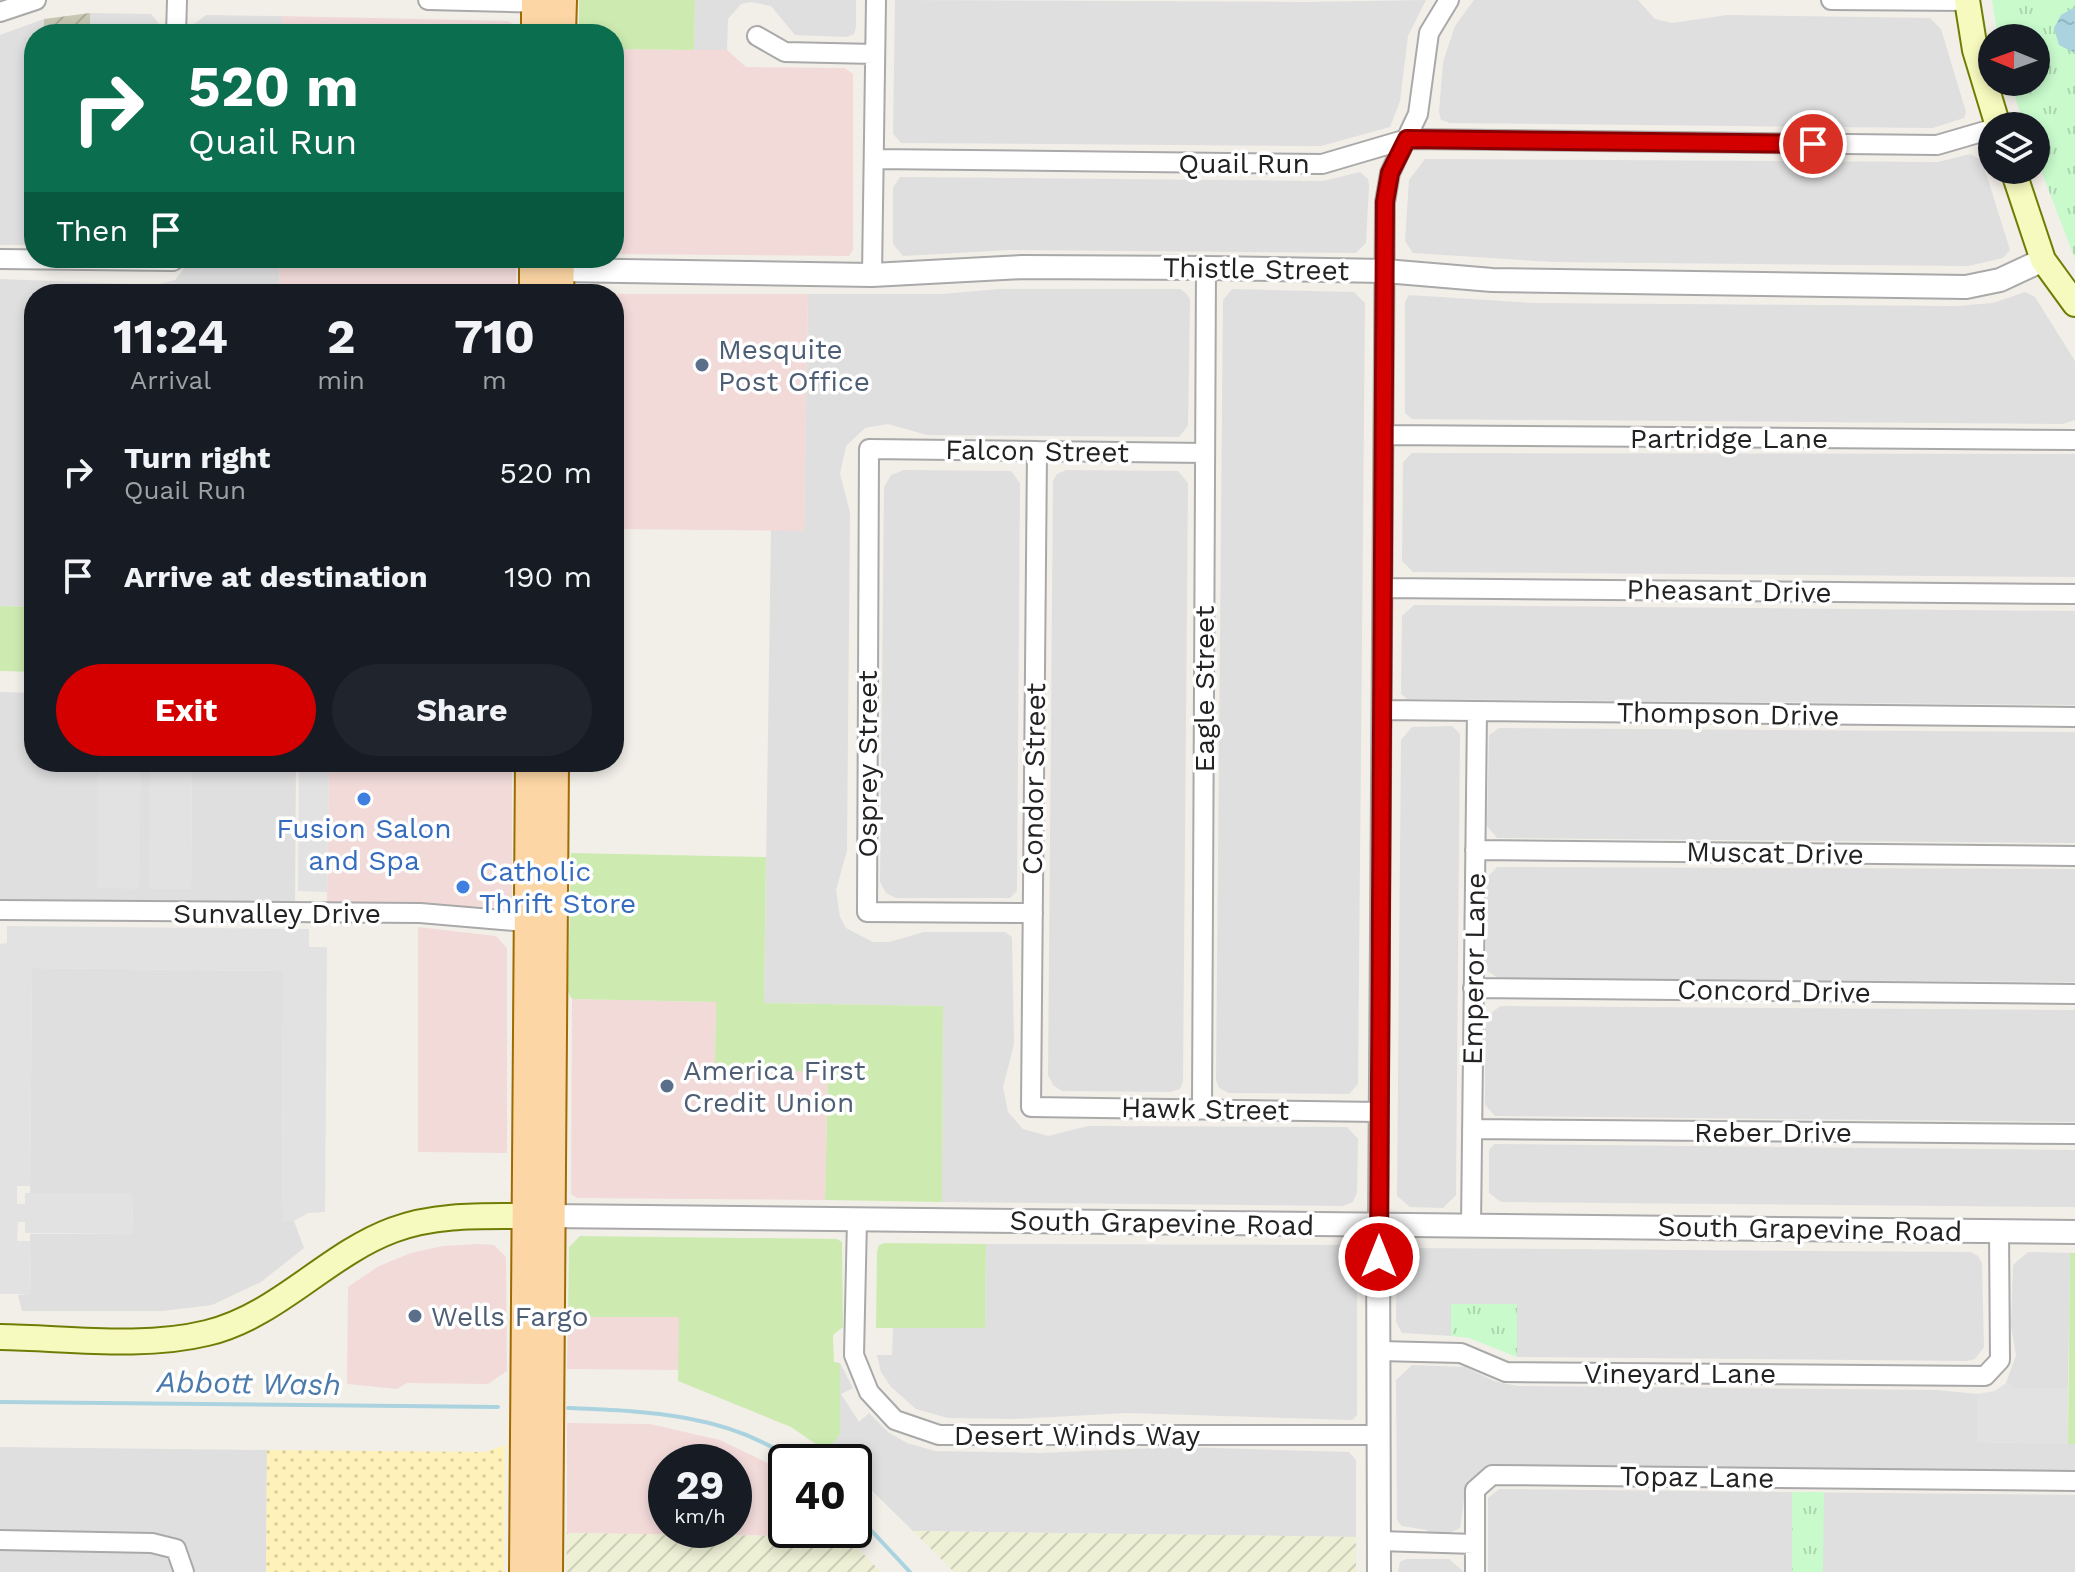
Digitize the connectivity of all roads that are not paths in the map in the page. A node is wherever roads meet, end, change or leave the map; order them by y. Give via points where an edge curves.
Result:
1 (36, 0) edge
2 (177, 0) edge
3 (428, 0) edge
4 (876, 0) edge
5 (1449, 0) edge
6 (1831, 0) edge
7 (1967, 1) edge
8 (549, 2) edge
9 (0, 12) edge
10 (176, 24) edge
11 (540, 24) edge
12 (557, 24) edge
13 (757, 36) dead end
14 (875, 54) junction
15 (1994, 112) edge
16 (1978, 133) edge
17 (1407, 139) junction
18 (874, 159) junction
19 (2018, 184) edge
20 (0, 259) edge
21 (24, 259) edge
22 (2043, 260) junction
23 (1206, 268) junction
24 (1385, 271) junction
25 (547, 274) edge
26 (872, 275) junction
27 (2075, 304) edge
28 (1384, 435) junction
29 (2075, 440) edge
30 (869, 449) joint
31 (1037, 451) junction
32 (1205, 453) junction
33 (1383, 588) junction
34 (2075, 594) edge
35 (1382, 710) junction
36 (1477, 711) junction
37 (2075, 717) edge
38 (542, 772) edge
39 (1475, 850) junction
40 (2075, 856) edge
41 (0, 910) edge
42 (1033, 913) junction
43 (540, 923) junction
44 (1473, 988) junction
45 (2075, 994) edge
46 (1031, 1107) joint
47 (1202, 1109) junction
48 (1379, 1112) junction
49 (1472, 1129) junction
50 (2075, 1134) edge
51 (538, 1217) junction
52 (857, 1220) junction
53 (1378, 1225) junction
54 (1471, 1226) junction
55 (1999, 1231) junction
56 (2075, 1232) edge
57 (0, 1337) edge
58 (1379, 1351) junction
59 (1379, 1435) junction
60 (2075, 1481) edge
61 (0, 1540) edge
62 (1379, 1541) junction
63 (1475, 1544) junction
64 (184, 1572) edge
65 (524, 1572) edge
66 (548, 1572) edge
67 (1379, 1572) edge
68 (1475, 1572) edge

1 - 9 street
2 - 10 street
3 - 8 street
4 - 14 street
5 - 17 street via 1429,33 1418,114
6 - 7 street
7 - 15 main road
8 - 11 main road
8 - 12 main road
13 - 14 street via 785,52
14 - 18 street
16 - 17 street, Quail Run via 1937,145
17 - 18 street, Quail Run via 1322,164
17 - 24 street via 1390,173 1385,202
18 - 26 street
19 - 22 main road
20 - 21 street
22 - 24 street, Thistle Street via 2000,280 1966,287 1492,280
22 - 27 main road
23 - 24 street, Thistle Street
23 - 26 street, Thistle Street via 1023,267
23 - 32 street, Eagle Street
24 - 28 street
25 - 26 street, Thistle Street
28 - 29 street, Partridge Lane
28 - 33 street
30 - 31 street, Falcon Street
30 - 42 street, Osprey Street via 867,912
31 - 32 street, Falcon Street
31 - 42 street, Condor Street
32 - 47 street, Eagle Street
33 - 34 street, Pheasant Drive
33 - 35 street
35 - 36 street, Thompson Drive
35 - 48 street
36 - 37 street, Thompson Drive
36 - 39 street, Emperor Lane
38 - 43 main road
39 - 40 street, Muscat Drive
39 - 44 street, Emperor Lane
41 - 43 street, Sunvalley Drive via 420,913
42 - 46 street, Condor Street
43 - 51 main road
44 - 45 street, Concord Drive
44 - 49 street, Emperor Lane
46 - 47 street, Hawk Street
47 - 48 street, Hawk Street
48 - 53 street
49 - 50 street, Reber Drive
49 - 54 street, Emperor Lane
51 - 52 street, South Grapevine Road
51 - 57 main road via 427,1220 392,1230 278,1301 209,1333 169,1340
51 - 65 main road
51 - 66 main road
52 - 53 street, South Grapevine Road
52 - 59 street, Desert Winds Way via 854,1355 869,1392 895,1420 939,1435
53 - 54 street, South Grapevine Road
53 - 58 street
54 - 55 street, South Grapevine Road
55 - 56 street, South Grapevine Road
55 - 58 street, Vineyard Lane via 2000,1360 1985,1376 1506,1372 1461,1353
58 - 59 street
59 - 62 street
60 - 63 street, Topaz Lane via 1492,1475 1475,1490
61 - 64 street via 152,1543 176,1549
62 - 63 street
62 - 67 street
63 - 68 street, Topaz Lane

